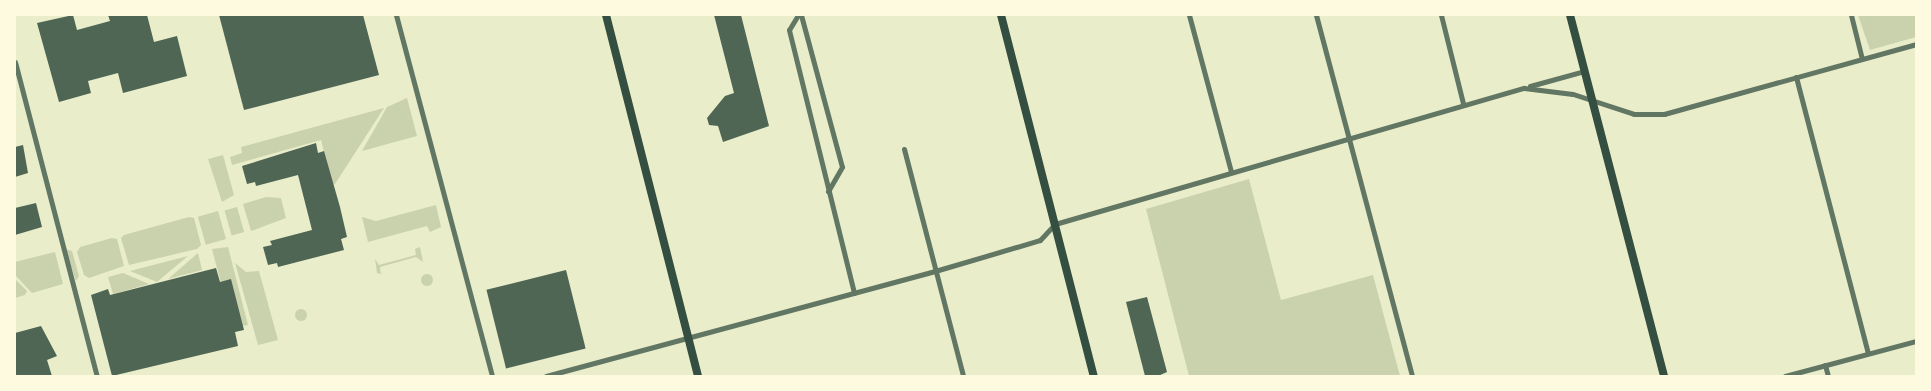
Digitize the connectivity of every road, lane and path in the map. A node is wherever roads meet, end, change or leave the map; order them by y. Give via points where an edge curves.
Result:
1 (396, 15) edge
2 (606, 15) edge
3 (800, 15) edge
4 (1001, 15) edge
5 (1189, 15) edge
6 (1316, 15) edge
7 (1440, 15) edge
8 (1570, 15) edge
9 (1851, 15) edge
10 (1916, 44) edge
11 (1862, 59) junction
12 (15, 62) edge
13 (1584, 71) junction
14 (1796, 77) junction
15 (1524, 88) junction
16 (1593, 102) junction
17 (1463, 104) junction
18 (1348, 137) junction
19 (904, 149) dead end
20 (1230, 172) junction
21 (828, 191) junction
22 (1055, 224) junction
23 (935, 271) junction
24 (854, 293) junction
25 (688, 337) junction
26 (1916, 341) edge
27 (1868, 353) junction
28 (1825, 365) junction
29 (97, 376) edge
30 (492, 376) edge
31 (546, 376) edge
32 (698, 376) edge
33 (963, 376) edge
34 (1094, 376) edge
35 (1412, 376) edge
36 (1664, 376) edge
37 (1785, 376) edge
38 (1828, 376) edge

1 - 30 street
2 - 25 main road
3 - 21 street via 789,30
3 - 21 street via 842,167
4 - 22 main road
5 - 20 street
6 - 18 street
7 - 17 street
8 - 13 main road
9 - 11 street
10 - 11 street
11 - 14 street
12 - 29 street
13 - 15 street
13 - 16 main road
14 - 16 street via 1664,114 1634,114
14 - 27 street
15 - 16 street via 1547,88
15 - 17 street
16 - 36 main road
17 - 18 street
18 - 20 street
18 - 35 street
19 - 23 street
20 - 22 street
21 - 24 street
22 - 23 street via 1040,240
22 - 34 main road
23 - 24 street
23 - 33 street
24 - 25 street
25 - 31 street
25 - 32 main road
26 - 27 street
27 - 28 street
28 - 37 street
28 - 38 street

